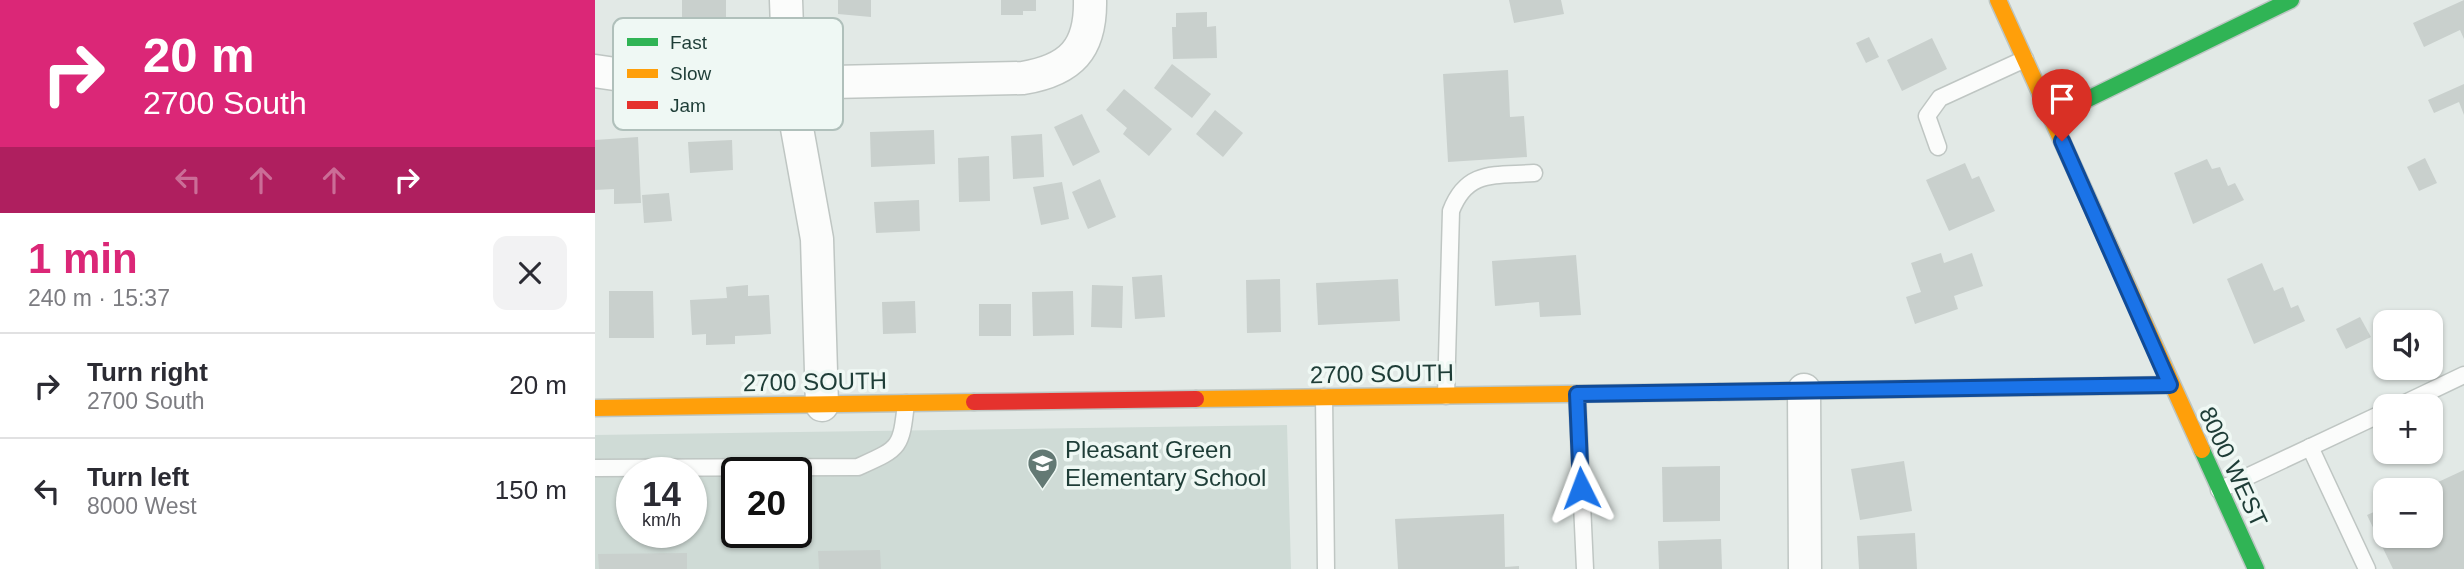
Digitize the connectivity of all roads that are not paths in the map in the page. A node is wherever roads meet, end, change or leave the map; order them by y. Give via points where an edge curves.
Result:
1 (786, 0) edge
2 (1090, 0) edge
3 (1998, 0) edge
4 (2291, 0) edge
5 (787, 18) edge
6 (2025, 59) junction
7 (595, 71) edge
8 (613, 74) edge
9 (843, 80) edge
10 (2051, 117) junction
11 (797, 130) edge
12 (1938, 147) dead end
13 (1534, 173) dead end
14 (2464, 376) edge
15 (2170, 385) junction
16 (1804, 390) junction
17 (1577, 394) junction
18 (2425, 394) edge
19 (1446, 396) junction
20 (1324, 397) junction
21 (906, 403) junction
22 (822, 405) junction
23 (595, 408) edge
24 (2373, 418) edge
25 (2311, 447) junction
26 (595, 468) edge
27 (2219, 490) junction
28 (1326, 569) edge
29 (1585, 569) edge
30 (1805, 569) edge
31 (2256, 569) edge
32 (2367, 569) edge

1 - 5 street
2 - 9 street via 1087,37 1055,70 1023,78
3 - 6 street, 8000 WEST
4 - 10 street
6 - 10 street, 8000 WEST
6 - 12 lane via 1940,98 1927,116
7 - 8 street
10 - 15 street, 8000 WEST
11 - 22 street via 817,239
13 - 19 lane via 1479,177 1458,191 1451,211
14 - 18 lane
15 - 16 street, 2700 SOUTH
15 - 27 street, 8000 WEST
16 - 17 street, 2700 SOUTH
16 - 30 street
17 - 19 street, 2700 SOUTH
17 - 29 lane
19 - 20 street, 2700 SOUTH
20 - 21 street, 2700 SOUTH
20 - 28 lane
21 - 22 street, 2700 SOUTH
21 - 26 lane via 902,439 890,453 858,467
22 - 23 street, 2700 SOUTH
24 - 25 lane
25 - 27 lane
25 - 32 lane
27 - 31 street, 8000 WEST

